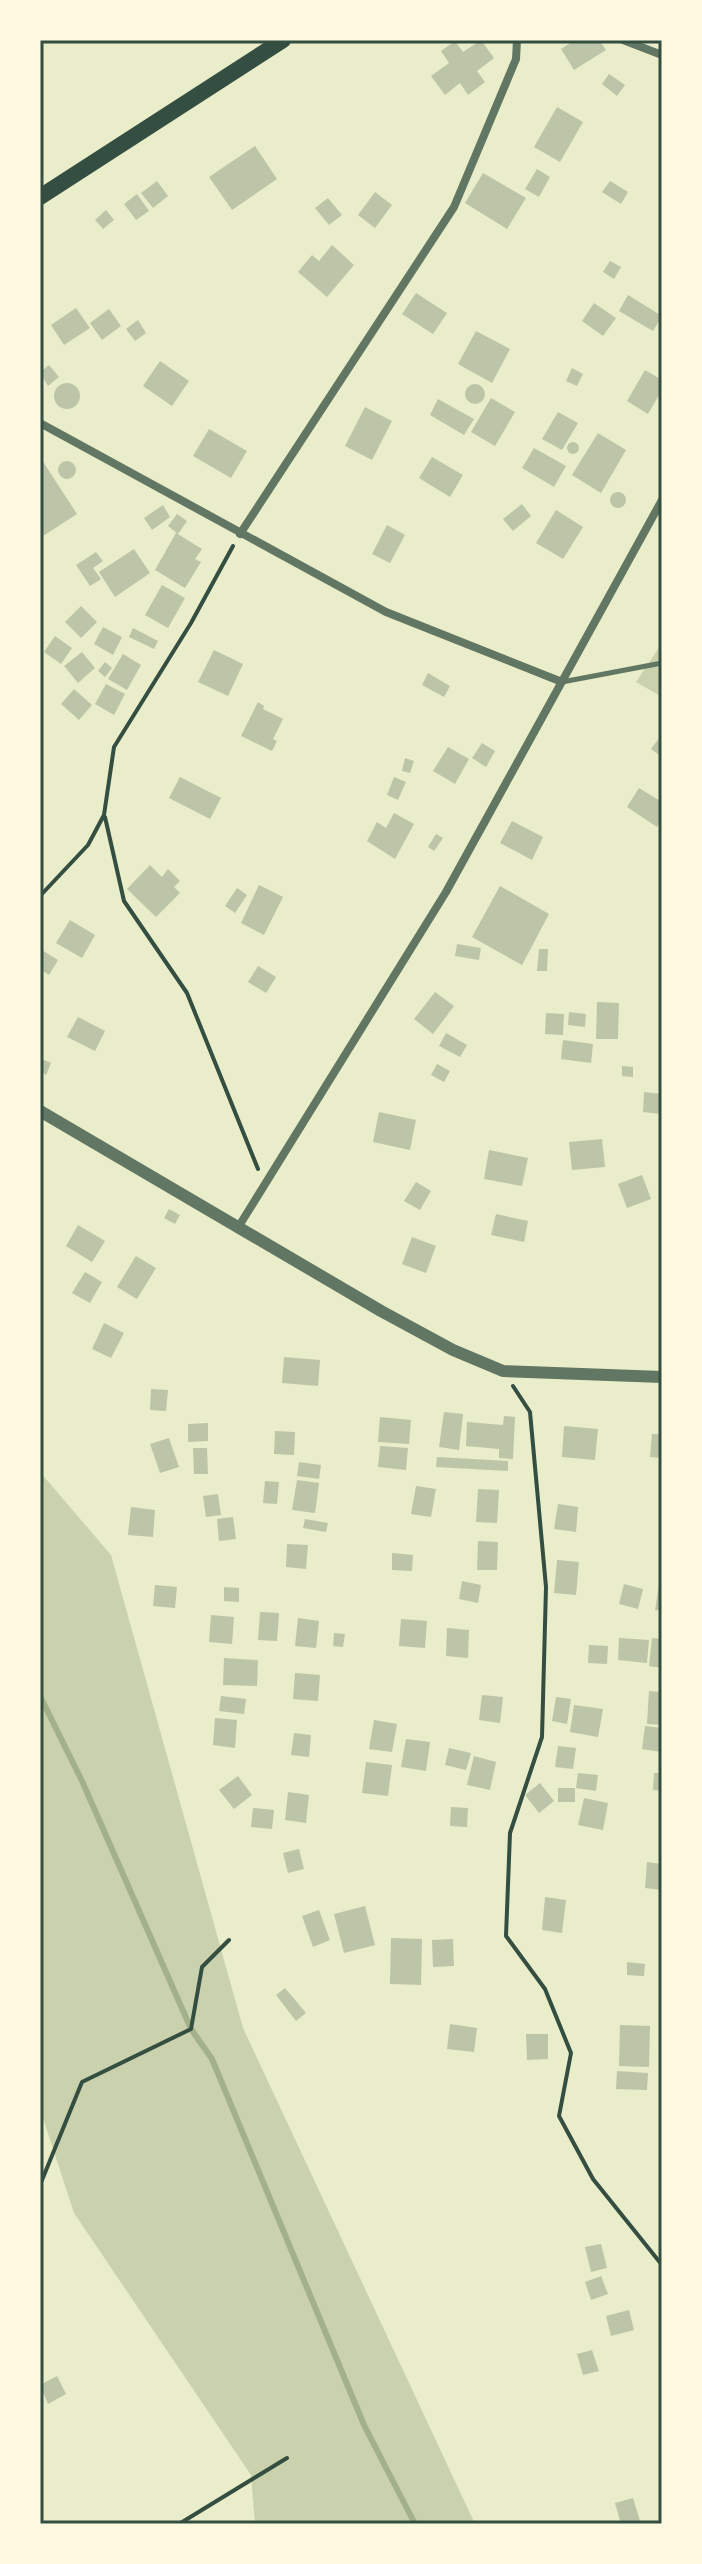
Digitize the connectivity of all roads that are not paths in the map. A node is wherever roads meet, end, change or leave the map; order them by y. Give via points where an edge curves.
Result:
1 (283, 40) edge
2 (517, 40) edge
3 (623, 40) edge
4 (662, 55) edge
5 (40, 197) edge
6 (40, 423) edge
7 (662, 500) edge
8 (240, 534) junction
9 (662, 663) edge
10 (562, 682) junction
11 (40, 1111) edge
12 (239, 1226) junction
13 (662, 1377) edge

1 - 5 main road
2 - 8 street via 516,59 454,207
3 - 4 street
6 - 8 street
7 - 10 street
8 - 10 street via 386,612
9 - 10 lane
10 - 12 street via 446,892
11 - 12 street
12 - 13 street via 381,1311 503,1371

